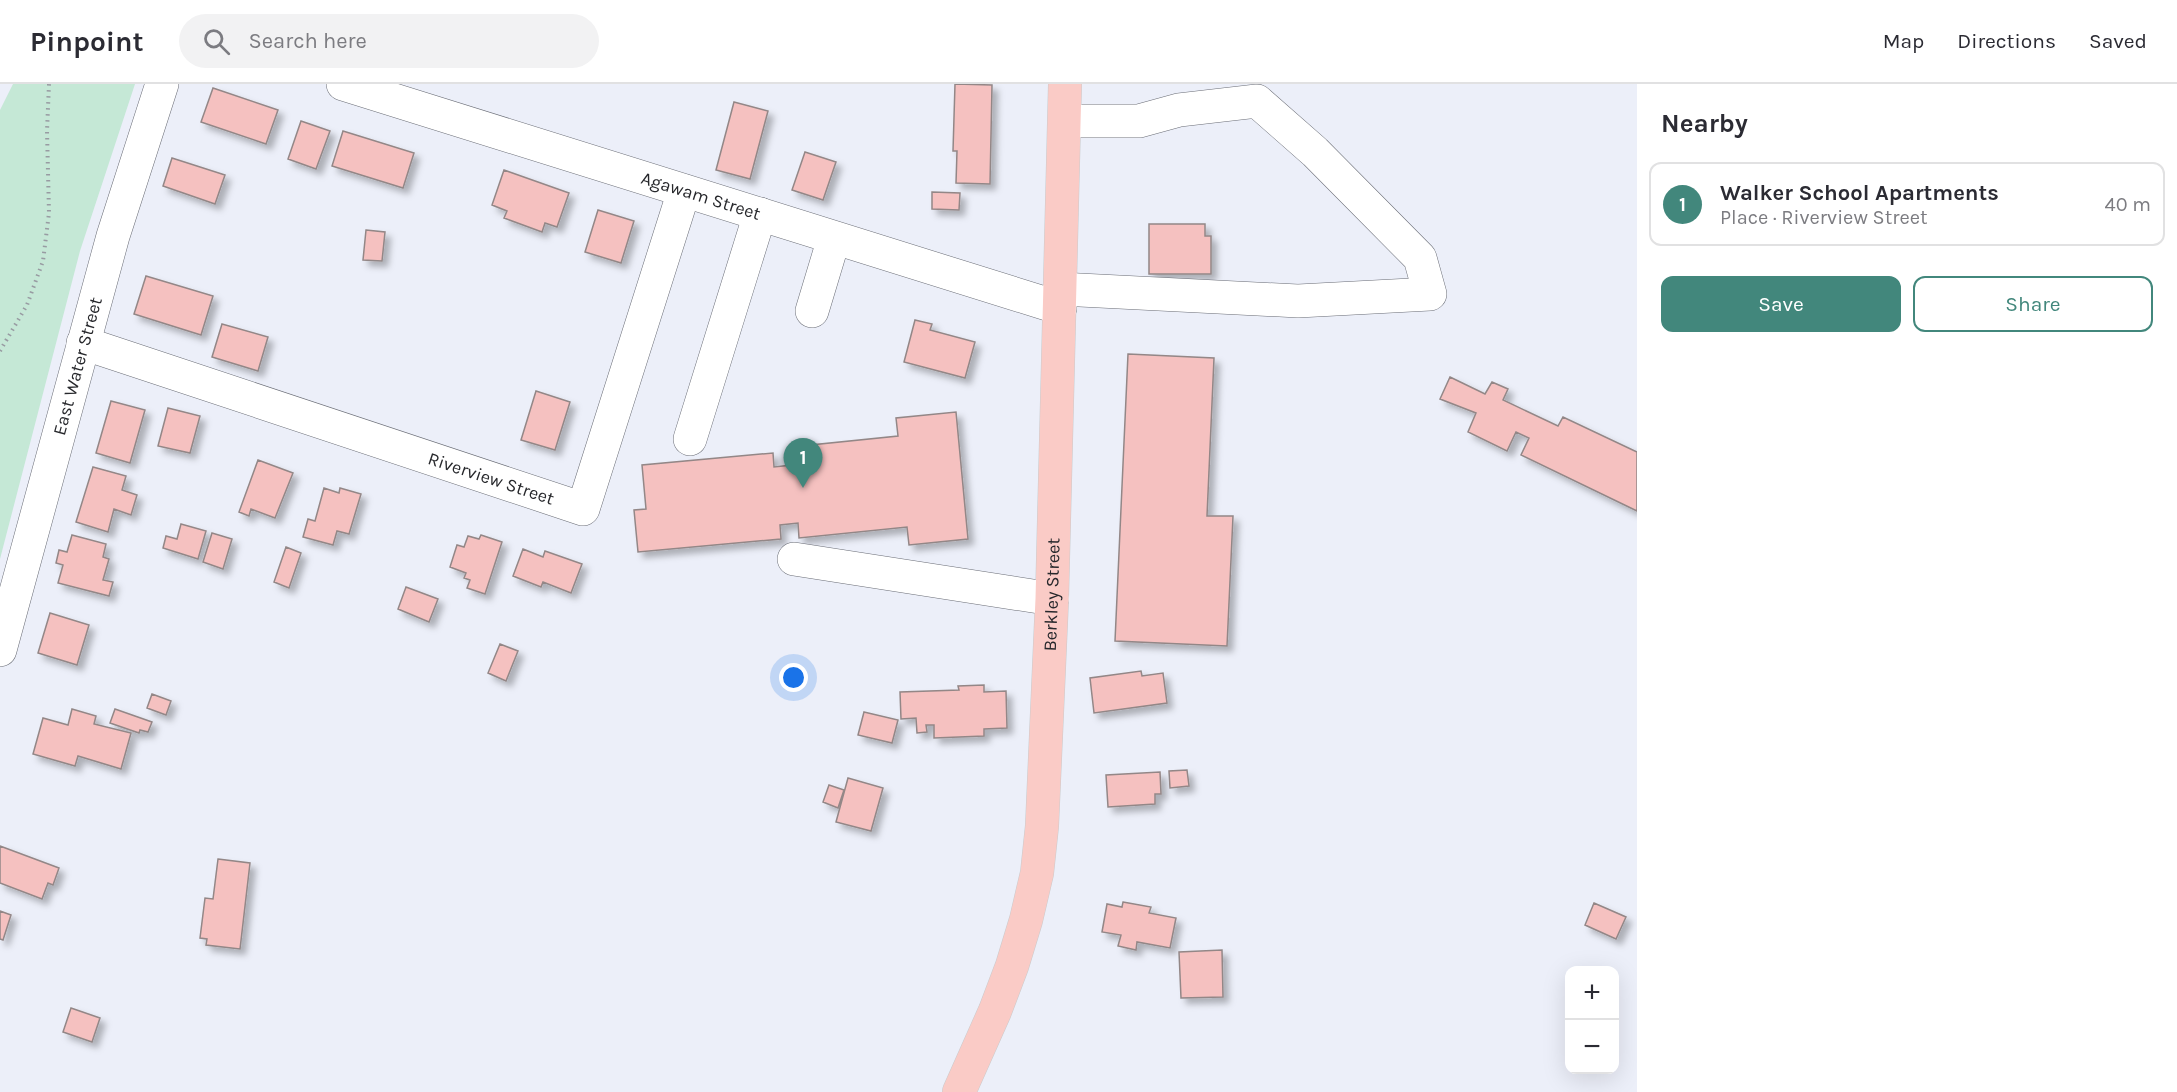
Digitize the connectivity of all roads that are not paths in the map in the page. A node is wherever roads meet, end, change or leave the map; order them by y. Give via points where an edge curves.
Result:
1 (162, 84) edge
2 (343, 84) edge
3 (1065, 84) edge
4 (1065, 121) junction
5 (684, 191) junction
6 (760, 214) junction
7 (834, 237) junction
8 (1060, 298) junction
9 (812, 311) dead end
10 (83, 343) junction
11 (690, 439) dead end
12 (794, 560) dead end
13 (1052, 599) junction
14 (0, 650) edge
15 (959, 1092) edge

1 - 10 street, East Water Street
2 - 5 street, Agawam Street
3 - 4 main road, Berkley Street
4 - 8 main road, Berkley Street
4 - 8 street, Agawam Street via 1138,121 1179,111 1257,101 1315,152 1420,258 1430,294 1298,301
5 - 6 street, Agawam Street
5 - 10 street, Riverview Street via 583,509
6 - 7 street, Agawam Street
6 - 11 street
7 - 8 street, Agawam Street
7 - 9 street
8 - 13 main road, Berkley Street
10 - 14 street, East Water Street
12 - 13 street
13 - 15 main road, Berkley Street via 1037,873 1009,975

